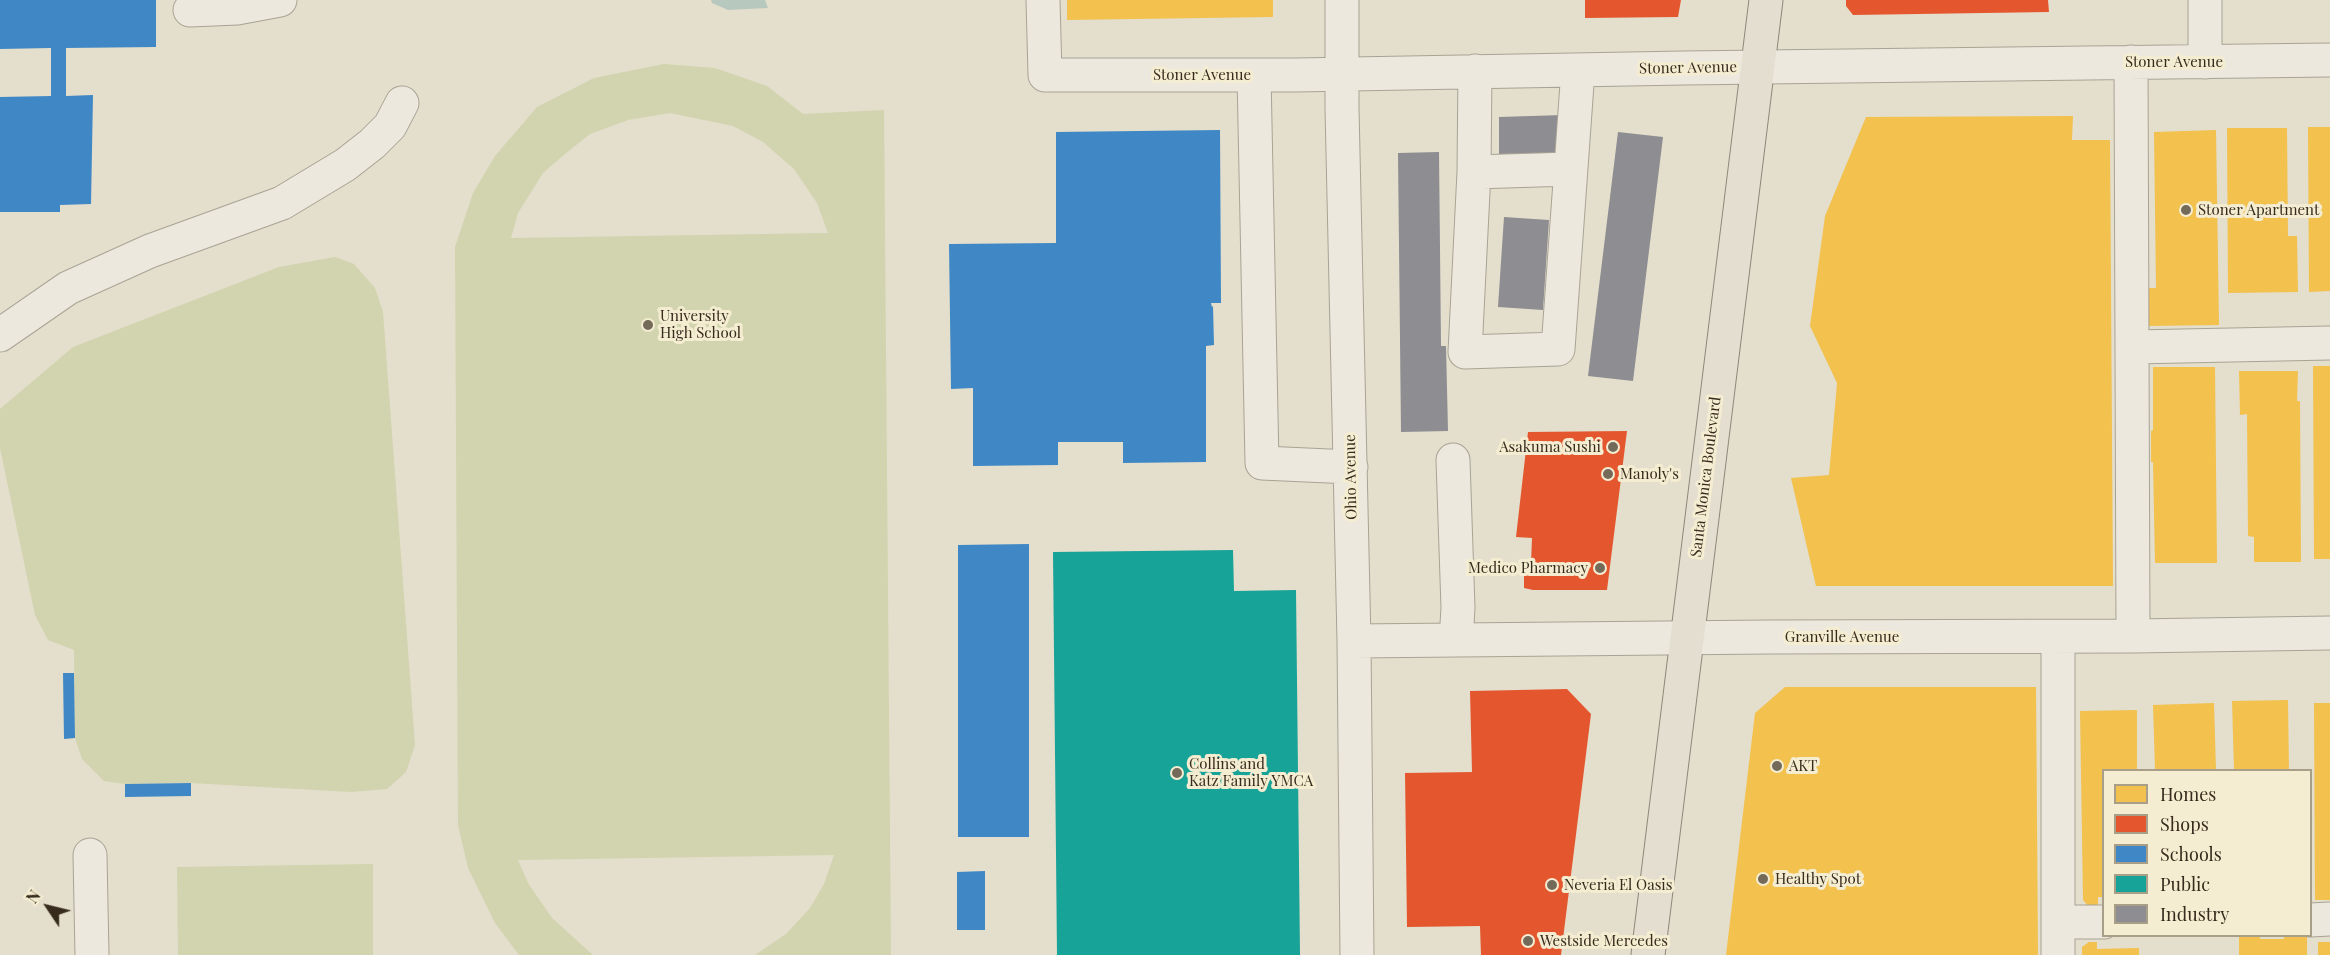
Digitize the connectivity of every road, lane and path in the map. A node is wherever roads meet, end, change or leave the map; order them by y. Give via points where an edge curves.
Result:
1 (280, 0) edge
2 (1043, 0) edge
3 (1341, 0) edge
4 (1766, 0) edge
5 (2205, 0) edge
6 (190, 10) dead end
7 (2330, 60) edge
8 (2131, 62) junction
9 (2205, 62) junction
10 (1757, 67) junction
11 (1578, 70) junction
12 (1475, 71) junction
13 (1342, 74) junction
14 (1254, 75) junction
15 (402, 103) dead end
16 (1570, 169) junction
17 (1473, 172) junction
18 (0, 335) edge
19 (2330, 343) edge
20 (2133, 347) junction
21 (1453, 460) dead end
22 (1351, 467) junction
23 (2330, 633) edge
24 (2133, 636) junction
25 (2058, 637) junction
26 (1686, 638) junction
27 (1456, 640) junction
28 (1354, 641) junction
29 (90, 855) dead end
30 (2312, 920) edge
31 (2330, 920) edge
32 (2058, 922) junction
33 (2102, 922) edge
34 (92, 955) edge
35 (1357, 955) edge
36 (1648, 955) edge
37 (2058, 955) edge

1 - 6 street via 237,8
2 - 14 street, Stoner Avenue via 1046,75
3 - 13 street, Ohio Avenue
4 - 10 main road, Santa Monica Boulevard
5 - 9 street
7 - 9 street, Stoner Avenue
8 - 9 street, Stoner Avenue
8 - 10 street, Stoner Avenue
8 - 20 street
10 - 11 street, Stoner Avenue
10 - 26 main road, Santa Monica Boulevard
11 - 12 street, Stoner Avenue
11 - 16 street
12 - 13 street, Stoner Avenue
12 - 17 street
13 - 14 street, Stoner Avenue
13 - 22 street, Ohio Avenue
14 - 22 street via 1262,463
15 - 18 street via 390,126 372,144 282,204 150,251 79,284
16 - 17 street
16 - 17 street via 1558,349 1465,352
19 - 20 street
20 - 24 street
21 - 27 street
22 - 28 street, Ohio Avenue
23 - 24 street, Granville Avenue
24 - 25 street, Granville Avenue
25 - 26 street, Granville Avenue
25 - 32 street
26 - 27 street, Granville Avenue
26 - 36 main road, Santa Monica Boulevard
27 - 28 street, Granville Avenue
28 - 35 street, Ohio Avenue
29 - 34 street
30 - 31 street
32 - 33 street
32 - 37 street

